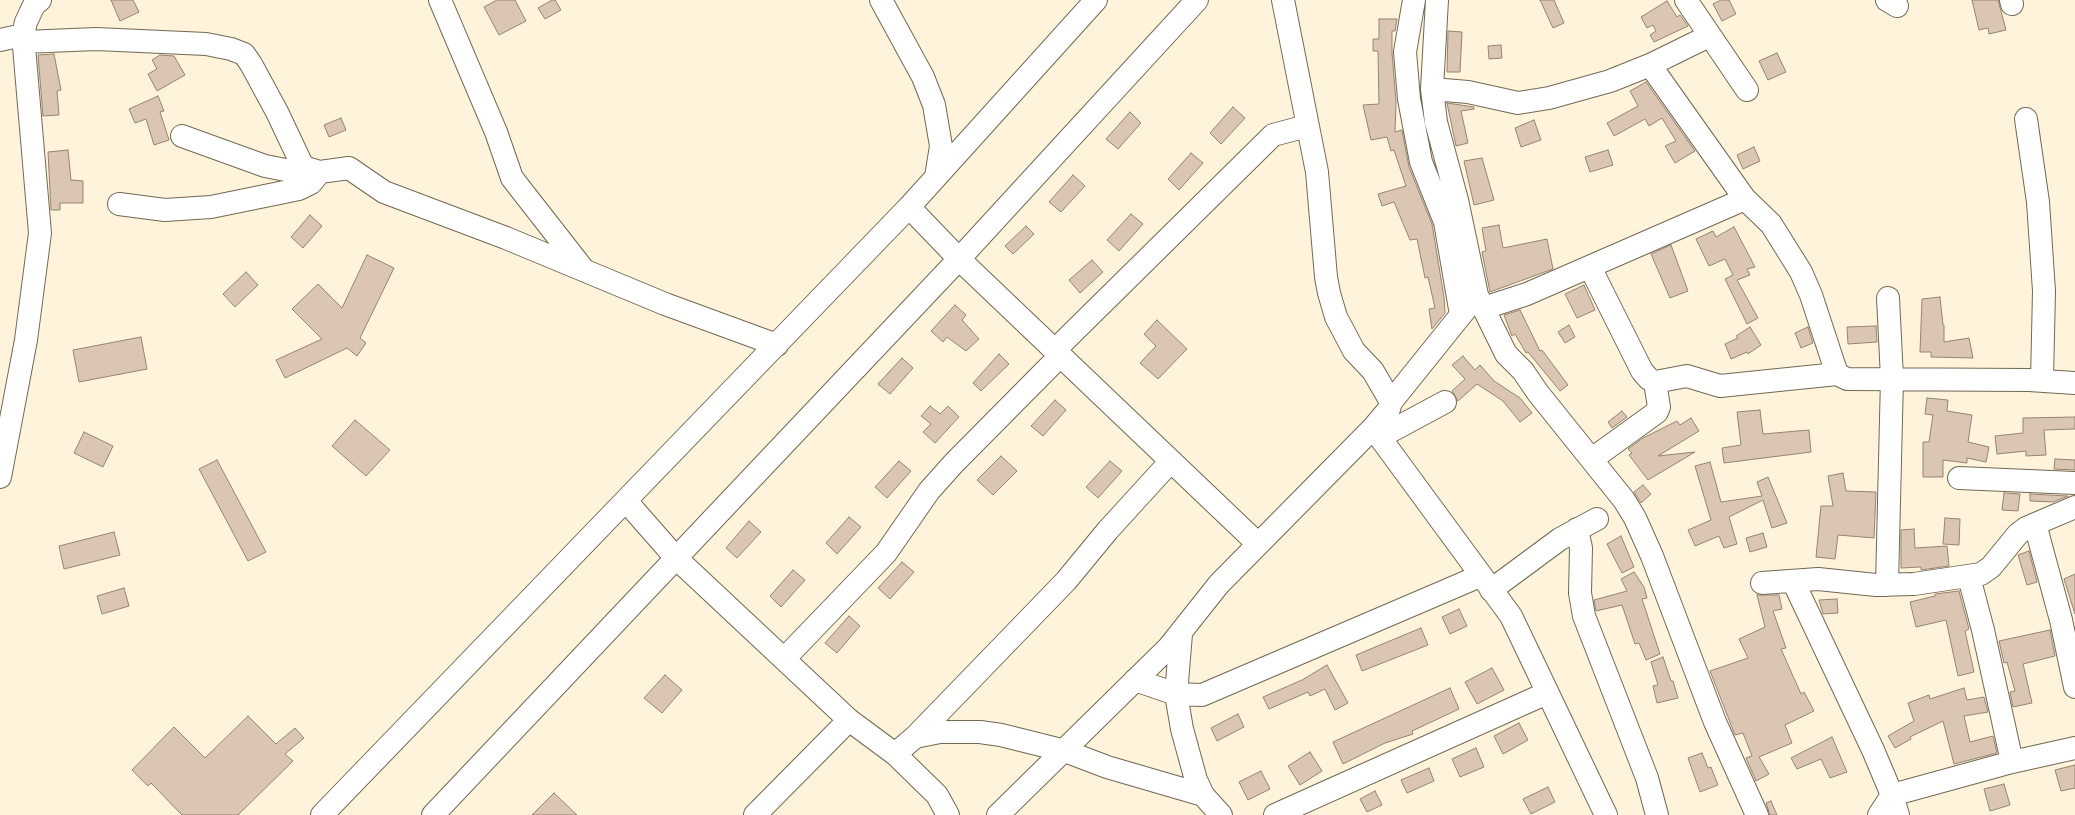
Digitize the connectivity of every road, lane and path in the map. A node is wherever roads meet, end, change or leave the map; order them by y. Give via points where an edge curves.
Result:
1 (440, 0) edge
2 (881, 0) edge
3 (1096, 0) edge
4 (1197, 0) edge
5 (1284, 0) edge
6 (1414, 0) edge
7 (1436, 0) edge
8 (1686, 0) edge
9 (35, 2) edge
10 (1709, 36) junction
11 (23, 39) junction
12 (0, 40) edge
13 (1650, 65) junction
14 (1432, 89) junction
15 (1747, 90) dead end
16 (2026, 119) dead end
17 (1307, 126) junction
18 (182, 136) dead end
19 (1429, 138) junction
20 (313, 170) junction
21 (936, 177) junction
22 (1745, 200) junction
23 (119, 204) dead end
24 (908, 207) junction
25 (959, 259) junction
26 (1590, 267) junction
27 (584, 270) junction
28 (1888, 298) dead end
29 (1472, 307) junction
30 (776, 345) junction
31 (1058, 353) junction
32 (1837, 374) junction
33 (1892, 378) junction
34 (2042, 380) junction
35 (1655, 382) junction
36 (2075, 383) edge
37 (1391, 402) junction
38 (1444, 402) dead end
39 (1376, 432) junction
40 (1592, 459) junction
41 (1171, 461) junction
42 (0, 477) edge
43 (1959, 478) dead end
44 (2075, 482) edge
45 (626, 501) junction
46 (2075, 507) edge
47 (2035, 524) junction
48 (1257, 543) junction
49 (676, 558) junction
50 (1968, 577) junction
51 (1793, 581) junction
52 (1486, 583) junction
53 (1762, 583) dead end
54 (1887, 585) junction
55 (1181, 634) junction
56 (785, 658) junction
57 (1135, 680) junction
58 (2075, 687) edge
59 (1547, 693) junction
60 (1176, 694) junction
61 (849, 720) junction
62 (916, 737) junction
63 (2075, 748) edge
64 (1065, 751) junction
65 (894, 754) junction
66 (2012, 762) junction
67 (1203, 795) junction
68 (1895, 805) edge
69 (1604, 814) edge
70 (322, 815) edge
71 (433, 815) edge
72 (755, 815) edge
73 (948, 815) edge
74 (998, 815) edge
75 (1221, 815) edge
76 (1275, 815) edge
77 (1657, 815) edge
78 (1757, 815) edge
79 (1878, 815) edge

1 - 27 street via 512,178
2 - 21 street via 923,77 934,105 941,146
3 - 21 street
4 - 25 street
5 - 17 street
6 - 19 street via 1405,52 1409,99
7 - 14 street
8 - 10 street
9 - 11 street
10 - 13 street
10 - 15 street
11 - 12 street
11 - 20 street via 206,44 244,54 277,112 299,162
11 - 42 street via 40,232 26,340
13 - 14 street via 1579,91 1518,103 1468,92
13 - 22 street
14 - 19 street
16 - 34 street via 2038,202 2044,291
17 - 31 street via 1273,136
17 - 37 street via 1317,172 1329,293 1336,316 1354,351 1373,371
18 - 20 street via 265,166 296,172
19 - 29 street via 1445,222
19 - 29 street via 1457,200
20 - 23 street via 311,183 299,189 211,207 165,210
20 - 27 street via 349,168 384,192
21 - 24 street
22 - 26 street
22 - 32 street via 1771,224 1806,281
24 - 25 street
24 - 30 street
25 - 31 street
25 - 49 street
26 - 29 street via 1527,294
26 - 35 street via 1642,371
27 - 30 street
28 - 33 street
29 - 37 street
29 - 40 street
30 - 45 street
31 - 41 street
31 - 56 street via 929,491 886,554
32 - 33 street via 1846,379
32 - 35 street via 1720,386 1687,376
33 - 34 street
33 - 54 street
34 - 36 street
35 - 40 street via 1657,412
37 - 39 street
38 - 39 street
39 - 48 street
39 - 52 street
40 - 78 street via 1624,500 1652,556 1715,722
41 - 48 street
41 - 62 street via 1066,581
43 - 44 street
45 - 49 street
45 - 70 street
46 - 47 street
47 - 50 street via 2018,534 1991,568
47 - 58 street
48 - 55 street via 1219,584
49 - 56 street
49 - 71 street
50 - 54 street via 1944,582
50 - 66 street
51 - 53 street
51 - 54 street via 1818,579
51 - 68 street
52 - 59 street via 1511,616
52 - 60 street via 1202,695
52 - 77 street via 1587,524 1581,548 1580,593 1584,616 1647,778
55 - 57 street
55 - 60 street
56 - 61 street
57 - 60 street
57 - 64 street
59 - 69 street
59 - 76 street
60 - 67 street via 1188,758
61 - 65 street
61 - 72 street
62 - 64 street via 940,732 980,732 1001,734
62 - 65 street
63 - 66 street
64 - 67 street
64 - 74 street
65 - 73 street via 937,795
66 - 68 street
67 - 75 street
68 - 79 street

